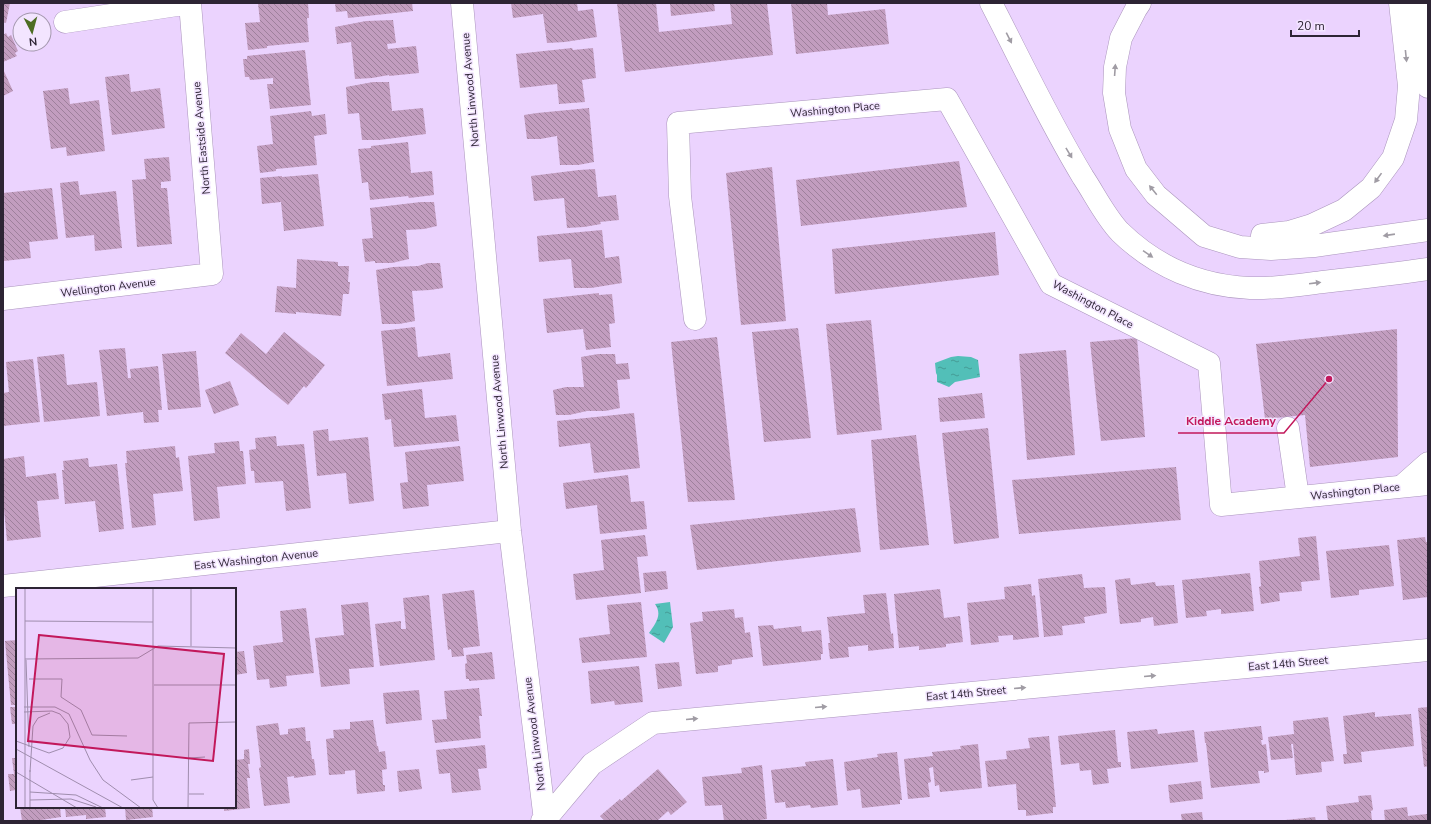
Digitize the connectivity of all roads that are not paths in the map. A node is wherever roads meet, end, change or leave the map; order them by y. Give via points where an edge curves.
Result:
1 (190, 3) edge
2 (462, 3) edge
3 (991, 3) edge
4 (1140, 3) edge
5 (1400, 3) edge
6 (1419, 3) edge
7 (64, 22) dead end
8 (1428, 86) edge
9 (1182, 216) junction
10 (1428, 230) edge
11 (1428, 269) edge
12 (212, 274) joint
13 (3, 299) edge
14 (695, 319) dead end
15 (1288, 428) dead end
16 (1428, 463) edge
17 (1428, 484) edge
18 (1402, 486) junction
19 (1298, 497) junction
20 (510, 531) junction
21 (3, 586) edge
22 (1428, 650) edge
23 (544, 821) edge

1 - 7 main road
1 - 12 main road, North Eastside Avenue
2 - 20 main road, North Linwood Avenue
3 -> 11 main road via 1062,142 1107,215 1136,246 1171,269 1194,279 1250,288
9 -> 4 main road via 1156,195 1136,169 1120,129 1114,93 1115,66 1121,38
5 -> 9 main road via 1409,86 1406,120 1393,158 1371,188 1344,210 1312,225 1289,232 1264,235 1238,233
6 - 8 main road
10 -> 9 main road via 1314,246 1270,249 1240,247 1204,236
12 - 13 main road, Wellington Avenue
14 - 19 main road, Washington Place via 680,196 678,123 947,99 1051,284 1209,363 1221,505
15 - 19 main road
16 - 18 main road
17 - 18 main road, Washington Place
18 - 19 main road, Washington Place
20 - 21 main road, East Washington Avenue
20 - 23 main road, North Linwood Avenue
23 -> 22 main road, East 14th Street via 592,764 653,723

